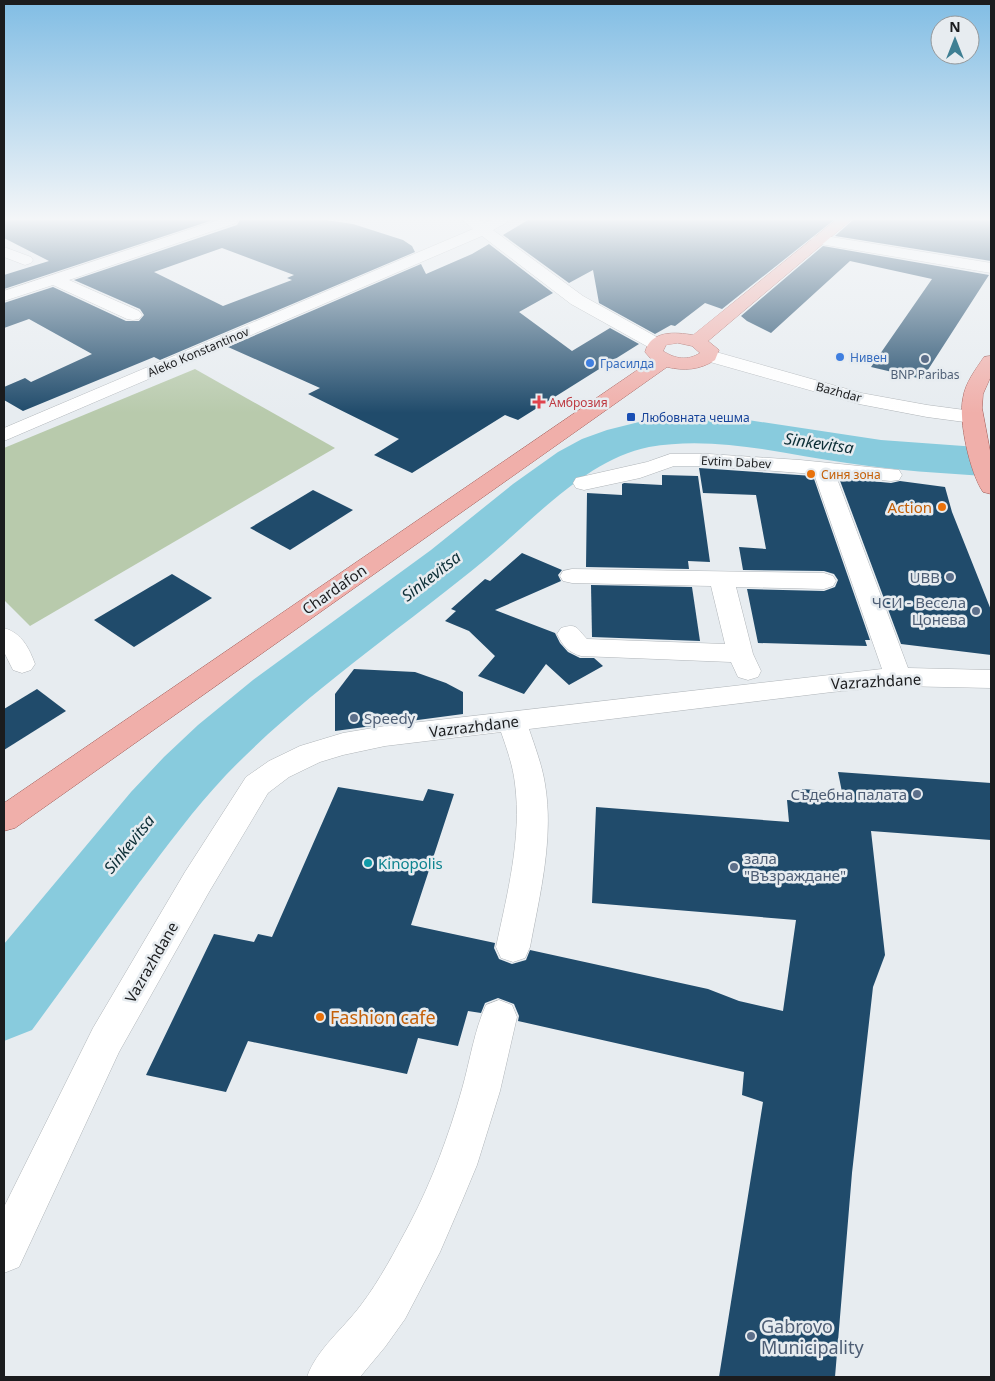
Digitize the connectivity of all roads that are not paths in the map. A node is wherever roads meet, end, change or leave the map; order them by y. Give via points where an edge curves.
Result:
1 (38, 284) edge
2 (66, 284) edge
3 (355, 284) edge
4 (556, 284) edge
5 (765, 284) edge
6 (4, 296) edge
7 (132, 315) dead end
8 (697, 341) junction
9 (660, 352) junction
10 (709, 356) junction
11 (991, 360) edge
12 (973, 423) junction
13 (4, 435) edge
14 (824, 468) junction
15 (890, 475) dead end
16 (584, 483) dead end
17 (990, 483) edge
18 (572, 576) dead end
19 (722, 580) junction
20 (824, 581) dead end
21 (570, 634) dead end
22 (4, 638) edge
23 (740, 654) junction
24 (22, 664) dead end
25 (898, 677) junction
26 (991, 679) edge
27 (757, 690) junction
28 (512, 722) junction
29 (4, 819) edge
30 (513, 946) dead end
31 (499, 1017) dead end
32 (4, 1252) edge
33 (330, 1377) edge

1 - 6 street
2 - 7 street
3 - 13 street, Aleko Konstantinov
4 - 9 street
5 - 8 main road
8 - 9 main road via 669,339
8 - 10 main road via 707,346
9 - 10 main road via 690,364
9 - 29 main road, Chardafon
10 - 12 street, Bazhdar via 859,398
11 - 12 main road via 975,390
12 - 17 main road
14 - 15 street, Evtim Dabev
14 - 16 street, Evtim Dabev via 670,460 655,467
14 - 25 street
18 - 19 street
19 - 20 street
19 - 23 street
21 - 23 street via 581,646
22 - 24 street via 17,650
23 - 27 street
25 - 26 street, Vazrazhdane
25 - 27 street, Vazrazhdane
27 - 28 street, Vazrazhdane
28 - 30 street via 530,790 531,823
28 - 32 street, Vazrazhdane via 385,736 343,744 310,754 279,769 257,785 106,1040
31 - 33 street via 470,1125 438,1213 389,1304

